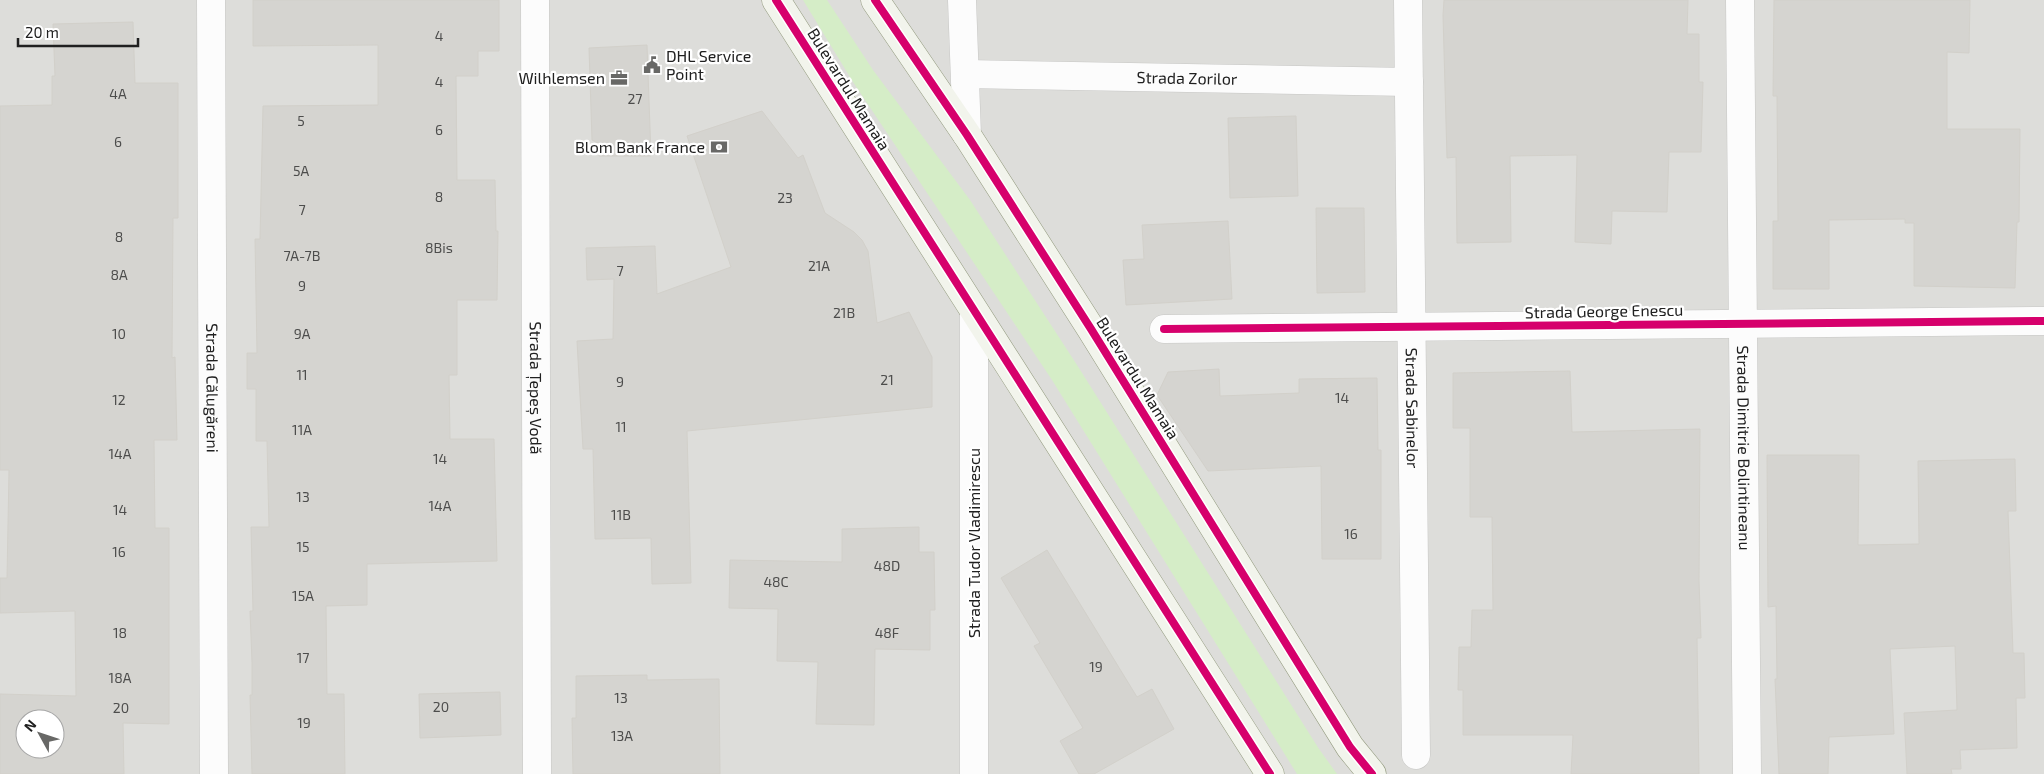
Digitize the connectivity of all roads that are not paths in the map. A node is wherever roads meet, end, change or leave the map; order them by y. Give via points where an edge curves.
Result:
1 (211, 0) edge
2 (535, 0) edge
3 (776, 0) edge
4 (875, 0) edge
5 (962, 0) edge
6 (1408, 0) edge
7 (1740, 0) edge
8 (965, 74) junction
9 (1409, 82) junction
10 (967, 135) junction
11 (974, 312) junction
12 (2044, 321) edge
13 (1743, 323) junction
14 (1411, 326) junction
15 (1164, 329) dead end
16 (1416, 755) dead end
17 (214, 774) edge
18 (537, 774) edge
19 (974, 774) edge
20 (1270, 774) edge
21 (1372, 774) edge
22 (1747, 774) edge

1 - 17 street, Strada Călugăreni
2 - 18 street, Strada Țepeș Vodă
3 - 11 main road, Bulevardul Mamaia
4 - 10 main road, Bulevardul Mamaia
5 - 8 street
6 - 9 street, Strada Sabinelor
7 - 13 street, Strada Dimitrie Bolintineanu
8 - 9 street, Strada Zorilor
8 - 10 street
9 - 14 street, Strada Sabinelor
10 - 21 main road, Bulevardul Mamaia via 1350,747
11 - 19 street, Strada Tudor Vladimirescu
11 - 20 main road, Bulevardul Mamaia
12 - 13 street, Strada George Enescu
13 - 14 street, Strada George Enescu
13 - 22 street, Strada Dimitrie Bolintineanu
14 - 15 street, Strada George Enescu
14 - 16 street, Strada Sabinelor

